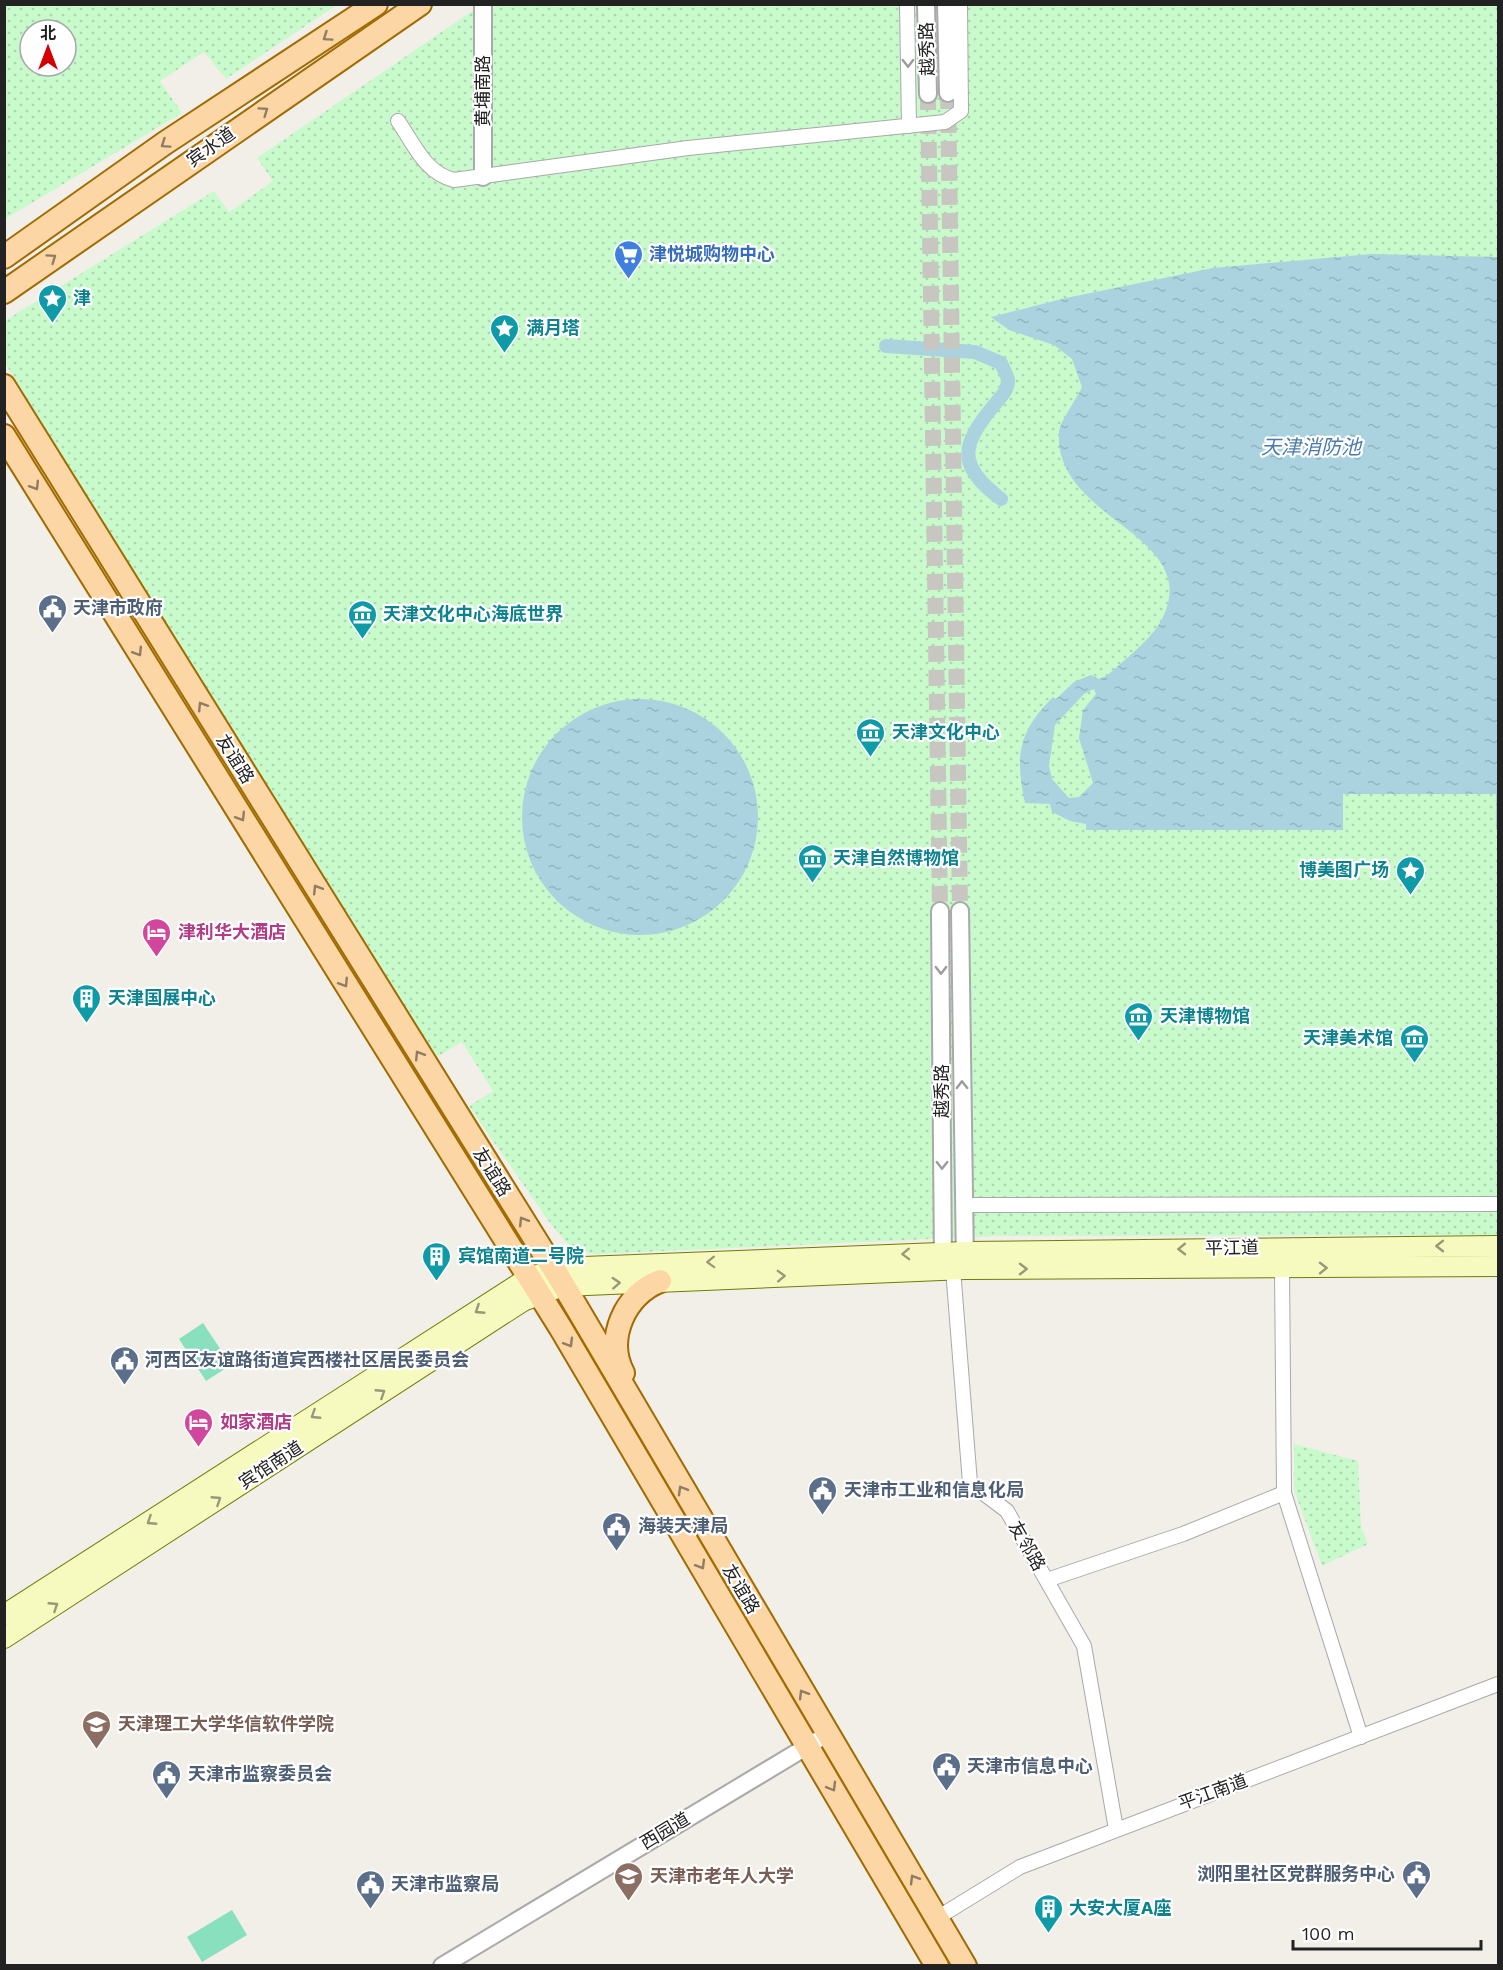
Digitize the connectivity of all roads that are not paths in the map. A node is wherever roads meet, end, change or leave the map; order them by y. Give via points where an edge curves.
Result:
1 (376, 4) edge
2 (420, 4) edge
3 (483, 4) edge
4 (494, 4) edge
5 (907, 4) edge
6 (926, 4) edge
7 (946, 4) edge
8 (960, 4) edge
9 (948, 93) tunnel mouth
10 (928, 94) tunnel mouth
11 (401, 119) dead end
12 (909, 125) junction
13 (488, 173) junction
14 (4, 257) edge
15 (4, 292) edge
16 (4, 386) edge
17 (4, 436) edge
18 (940, 911) tunnel mouth
19 (960, 911) tunnel mouth
20 (1498, 1204) edge
21 (964, 1205) junction
22 (1498, 1246) edge
23 (954, 1263) junction
24 (1498, 1266) edge
25 (1282, 1269) junction
26 (558, 1278) junction
27 (660, 1281) junction
28 (533, 1286) junction
29 (641, 1419) junction
30 (1284, 1493) junction
31 (1047, 1580) junction
32 (4, 1615) edge
33 (4, 1638) edge
34 (1498, 1684) edge
35 (1361, 1737) junction
36 (820, 1745) junction
37 (1116, 1828) junction
38 (937, 1918) junction
39 (442, 1965) edge
40 (463, 1965) edge
41 (937, 1965) edge
42 (965, 1965) edge

1 -> 14 main road, 宾水道
15 -> 2 main road, 宾水道
3 - 13 street, 黄埔南路
4 - 13 street, 黄埔南路
5 -> 12 street
6 - 10 street, 越秀路
7 - 9 street, 越秀路
8 - 12 street via 961,111 945,123
11 - 13 street via 439,169 452,175
12 - 13 street
26 -> 16 main road, 友谊路
17 -> 28 main road, 友谊路
18 -> 23 street, 越秀路
21 -> 19 street, 越秀路
20 - 21 street
21 - 23 street, 越秀路
22 -> 23 main road, 平江道
23 -> 25 main road, 平江道
23 -> 26 main road
27 -> 23 main road
23 - 31 street, 友邻路 via 970,1483 1007,1511
25 -> 24 main road, 平江道
25 - 30 street
26 -> 27 main road
26 - 28 main road
26 - 29 main road, 友谊路
27 - 29 main road via 644,1288 633,1299 616,1337 620,1368 638,1402
28 -> 32 main road, 宾馆南道
33 -> 28 main road, 宾馆南道
28 -> 36 main road, 友谊路
36 -> 29 main road, 友谊路
30 - 31 street via 1183,1534
30 - 35 street
31 - 37 street, 友邻路 via 1084,1646
34 - 35 street, 平江南道
35 - 37 street, 平江南道
38 -> 36 main road, 友谊路
36 - 39 street, 西园道
36 - 40 street, 西园道
36 -> 41 main road, 友谊路
37 - 38 street, 平江南道 via 1020,1867
38 - 42 main road, 友谊路

